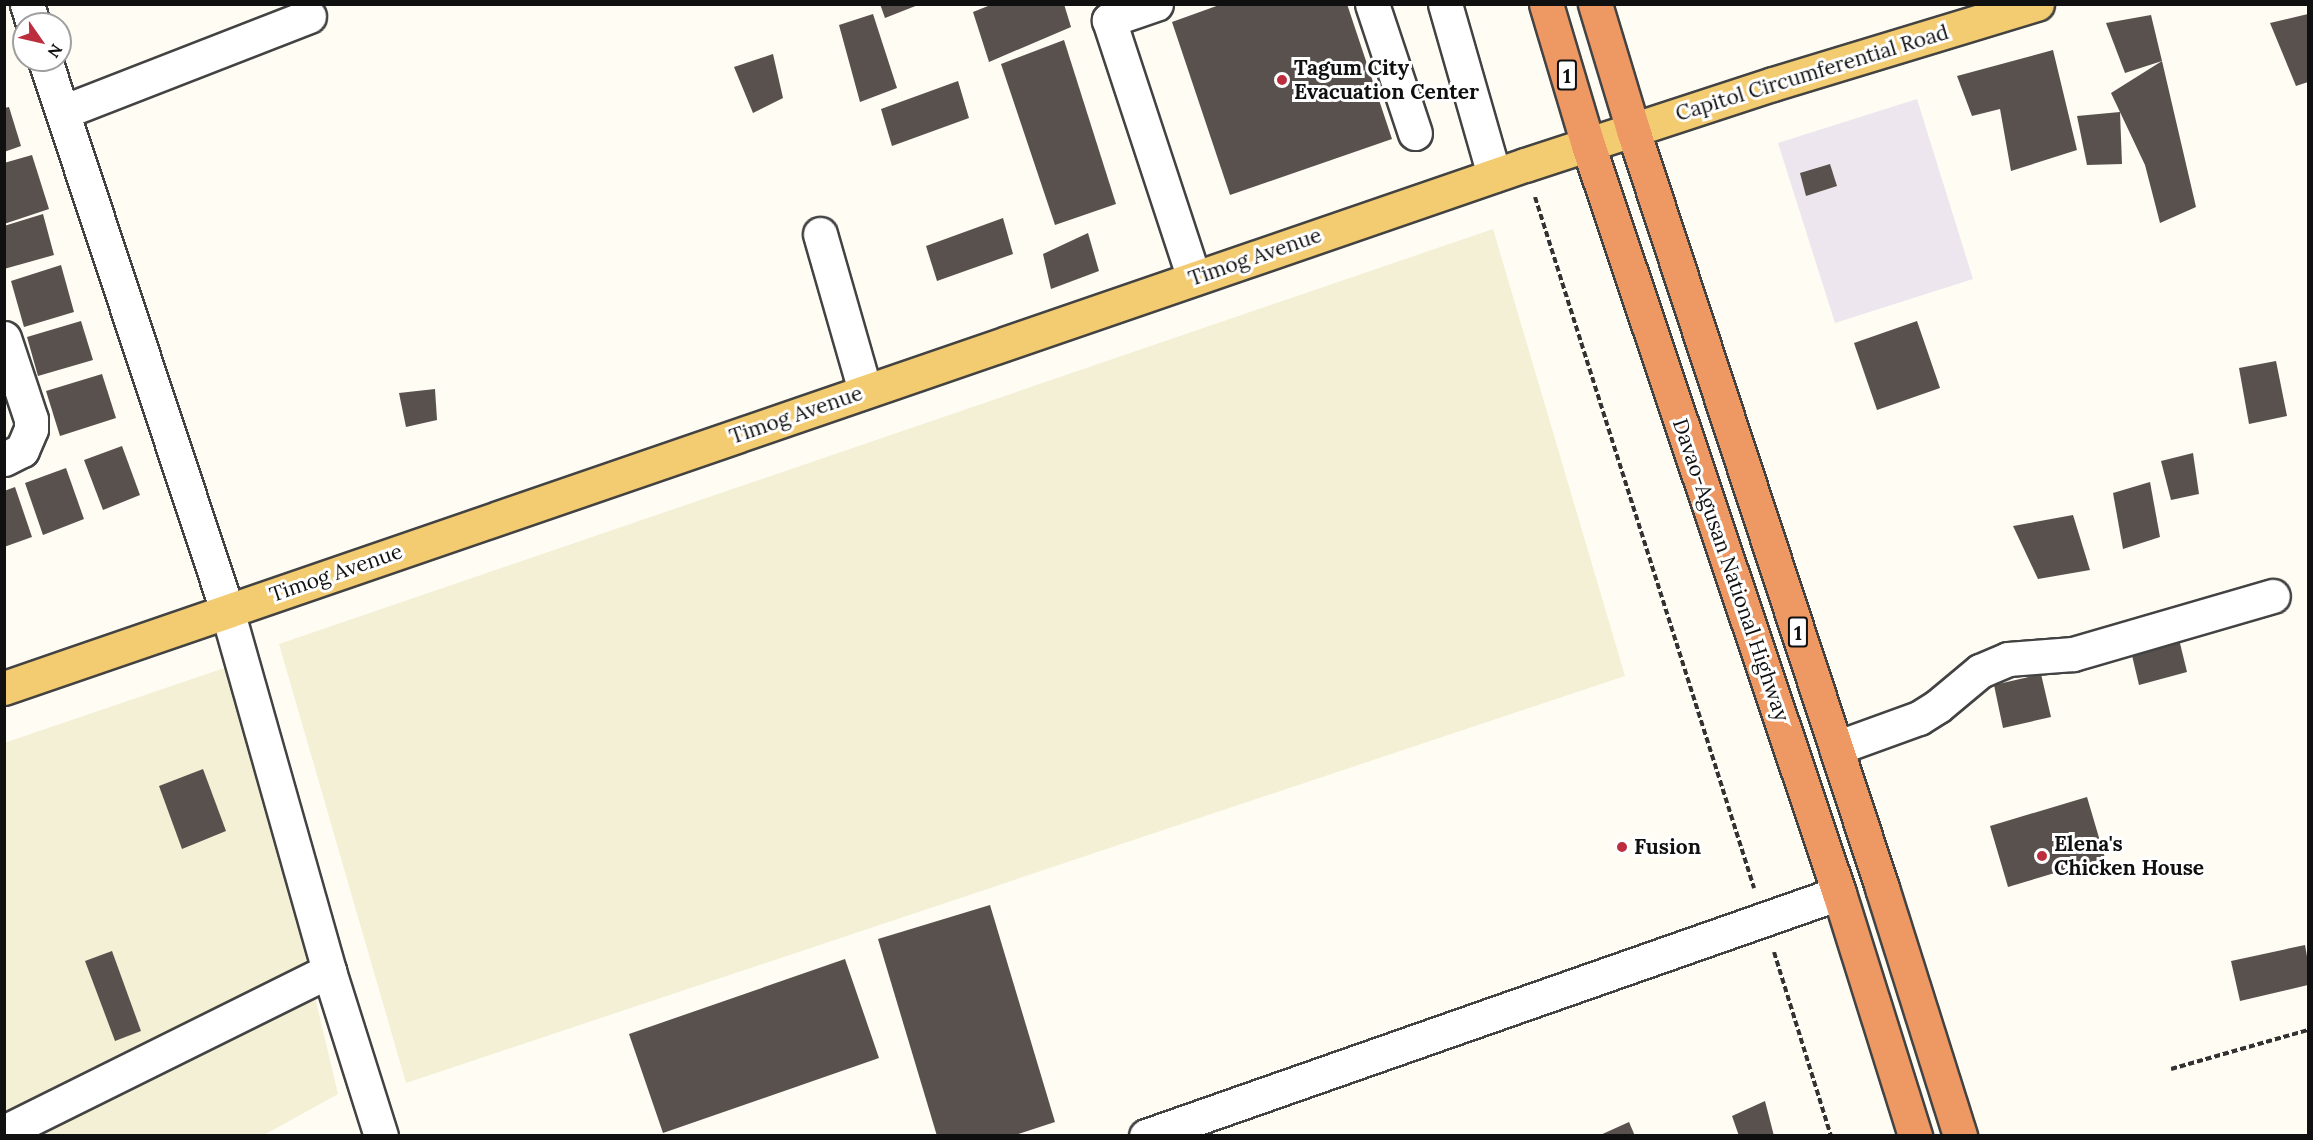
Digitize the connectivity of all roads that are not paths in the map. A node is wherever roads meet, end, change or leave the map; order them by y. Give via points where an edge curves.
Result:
1 (1156, 4) edge
2 (1372, 4) edge
3 (1445, 4) edge
4 (1546, 4) edge
5 (1595, 4) edge
6 (2037, 4) edge
7 (1106, 12) edge
8 (309, 16) dead end
9 (49, 72) edge
10 (63, 112) junction
11 (1633, 130) junction
12 (1415, 133) dead end
13 (1588, 145) junction
14 (1494, 175) junction
15 (820, 234) dead end
16 (1194, 278) junction
17 (4, 338) edge
18 (865, 391) junction
19 (4, 459) edge
20 (2273, 596) dead end
21 (227, 610) junction
22 (4, 688) edge
23 (1836, 748) junction
24 (1795, 761) junction
25 (1839, 893) junction
26 (329, 971) junction
27 (4, 1132) edge
28 (381, 1136) edge
29 (1146, 1136) edge
30 (1915, 1136) edge
31 (1960, 1136) edge

1 - 7 street
2 - 12 street
3 - 14 street
4 - 13 highway, Davao-Agusan National Highway / 1
5 - 11 highway, Davao-Agusan National Highway / 1
6 - 11 main road, Capitol Circumferential Road
7 - 16 street
8 - 10 street
9 - 10 street
10 - 21 street
11 - 13 main road, Capitol Circumferential Road
11 - 23 highway, Davao-Agusan National Highway / 1
13 - 14 main road, Timog Avenue
13 - 24 highway, Davao-Agusan National Highway / 1
14 - 16 main road, Timog Avenue
15 - 18 street
16 - 18 main road, Timog Avenue
17 - 19 street via 32,429 22,450
18 - 21 main road, Timog Avenue
20 - 23 street via 2073,654 2008,659 1980,671 1919,718
21 - 22 main road, Timog Avenue
21 - 26 street
23 - 24 highway
23 - 31 highway, Davao-Agusan National Highway / 1
24 - 25 highway, Davao-Agusan National Highway / 1
25 - 29 street
25 - 30 highway, Davao-Agusan National Highway / 1
26 - 27 street
26 - 28 street

